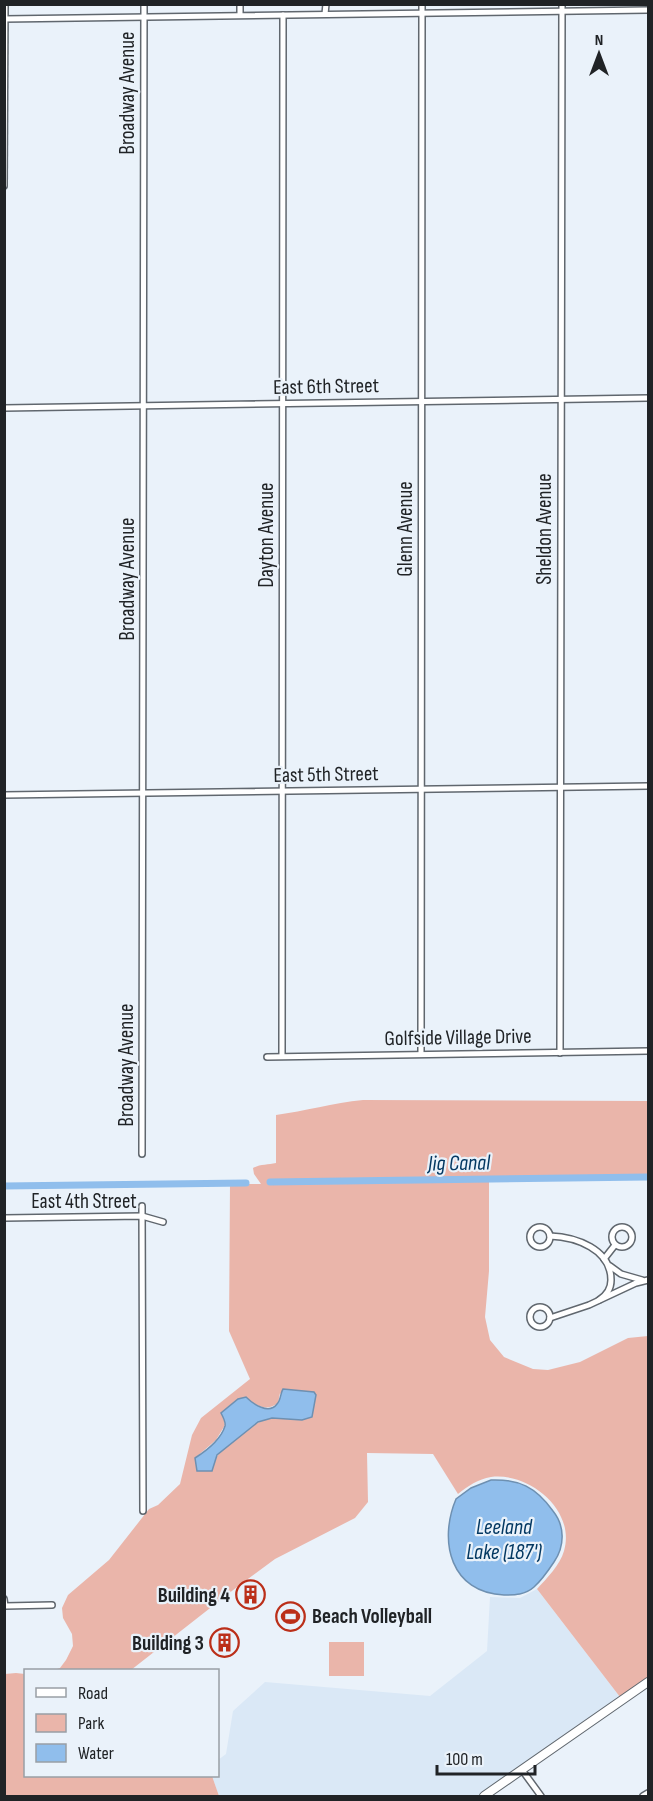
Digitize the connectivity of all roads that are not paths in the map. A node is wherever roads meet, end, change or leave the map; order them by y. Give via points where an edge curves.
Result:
1 (5, 4) edge
2 (144, 4) edge
3 (240, 4) edge
4 (326, 4) edge
5 (422, 4) edge
6 (562, 8) edge
7 (648, 10) edge
8 (422, 13) junction
9 (326, 14) junction
10 (240, 15) junction
11 (283, 15) junction
12 (144, 17) junction
13 (5, 19) edge
14 (4, 186) edge
15 (648, 398) edge
16 (561, 399) junction
17 (422, 402) junction
18 (283, 403) junction
19 (144, 405) junction
20 (4, 408) edge
21 (648, 786) edge
22 (560, 787) junction
23 (422, 789) junction
24 (282, 791) junction
25 (143, 793) junction
26 (4, 795) edge
27 (648, 1051) edge
28 (560, 1053) junction
29 (421, 1054) junction
30 (282, 1056) junction
31 (267, 1057) dead end
32 (142, 1154) dead end
33 (142, 1206) dead end
34 (142, 1216) junction
35 (4, 1218) edge
36 (163, 1222) dead end
37 (550, 1236) dead end
38 (615, 1245) dead end
39 (604, 1259) junction
40 (609, 1265) junction
41 (648, 1280) edge
42 (599, 1300) junction
43 (550, 1318) dead end
44 (143, 1511) dead end
45 (4, 1599) edge
46 (52, 1605) dead end
47 (4, 1606) edge
48 (648, 1682) edge
49 (522, 1770) junction
50 (648, 1793) edge
51 (484, 1797) edge
52 (542, 1797) edge
53 (643, 1797) edge

1 - 13 street
2 - 12 street, Broadway Avenue
3 - 10 street
4 - 9 street
5 - 8 street, Glenn Avenue
6 - 7 street
6 - 8 street
6 - 16 street, Sheldon Avenue
8 - 9 street
8 - 17 street, Glenn Avenue
9 - 11 street
10 - 11 street
10 - 12 street
11 - 18 street, Dayton Avenue
12 - 13 street
12 - 19 street, Broadway Avenue
13 - 14 street
15 - 16 street, East 6th Street
16 - 17 street, East 6th Street
16 - 22 street, Sheldon Avenue
17 - 18 street, East 6th Street
17 - 23 street, Glenn Avenue
18 - 19 street, East 6th Street
18 - 24 street, Dayton Avenue
19 - 20 street, East 6th Street
19 - 25 street, Broadway Avenue
21 - 22 street, East 5th Street
22 - 23 street, East 5th Street
22 - 28 street, Sheldon Avenue
23 - 24 street, East 5th Street
23 - 29 street, Glenn Avenue
24 - 25 street, East 5th Street
24 - 30 street, Dayton Avenue
25 - 26 street, East 5th Street
25 - 32 street, Broadway Avenue
27 - 28 street, Golfside Village Drive
28 - 29 street, Golfside Village Drive
29 - 30 street, Golfside Village Drive
30 - 31 street, Golfside Village Drive
33 - 34 street
34 - 35 street, East 4th Street
34 - 36 street, East 4th Street
34 - 44 street
37 - 39 street via 584,1243
38 - 39 street
39 - 40 street
40 - 41 street via 621,1274
40 - 42 street via 611,1284
41 - 42 street
42 - 43 street
45 - 47 street
46 - 47 street
48 - 49 main road
49 - 51 main road
49 - 52 street
50 - 53 street

